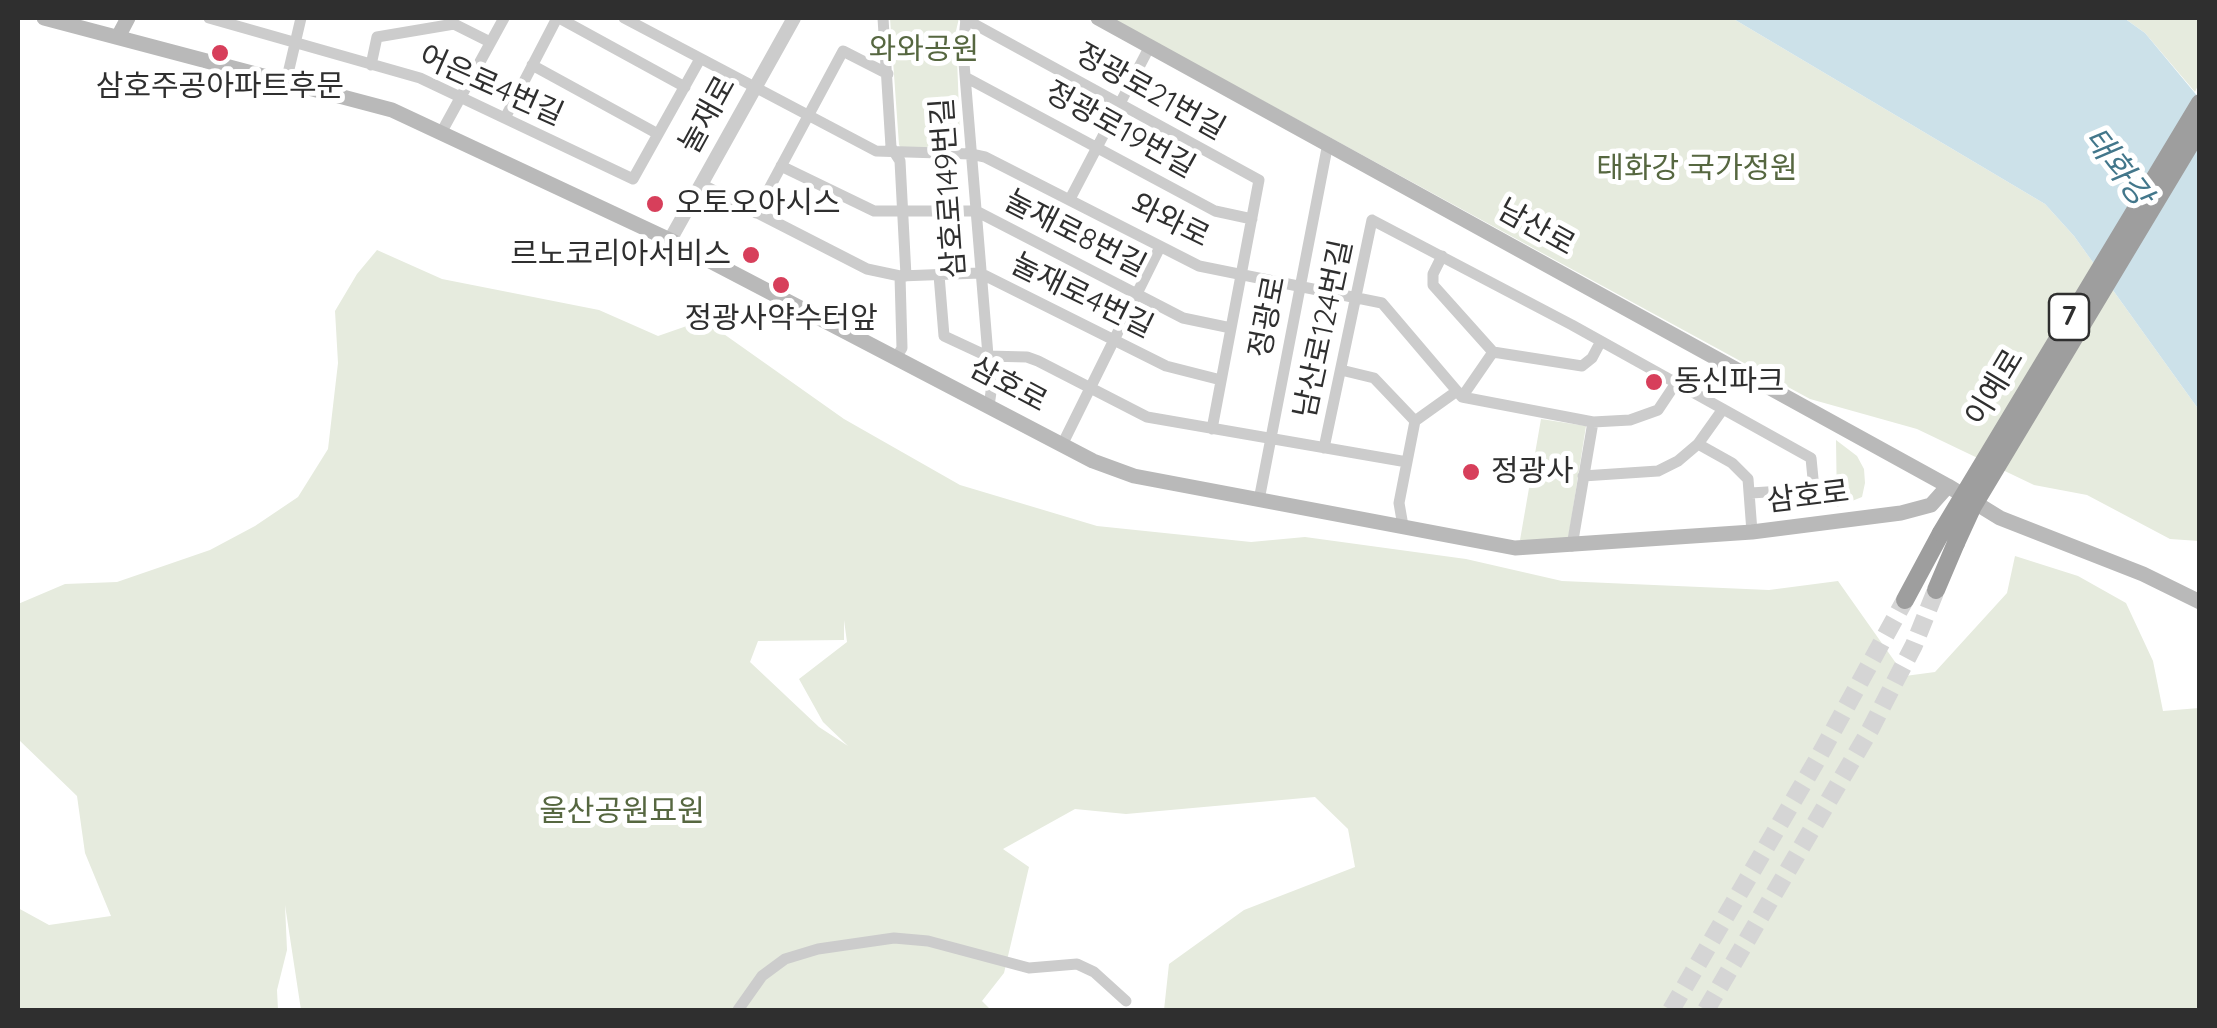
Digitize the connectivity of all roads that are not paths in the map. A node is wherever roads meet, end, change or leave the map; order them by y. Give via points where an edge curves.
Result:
1 (44, 18) edge
2 (128, 18) edge
3 (208, 18) edge
4 (301, 18) edge
5 (504, 18) edge
6 (558, 18) edge
7 (624, 18) edge
8 (794, 18) edge
9 (883, 18) edge
10 (965, 18) edge
11 (1098, 18) edge
12 (431, 22) edge
13 (118, 37) junction
14 (490, 42) junction
15 (295, 43) junction
16 (1150, 46) junction
17 (700, 59) junction
18 (372, 65) junction
19 (532, 65) junction
20 (888, 74) junction
21 (966, 78) junction
22 (286, 82) junction
23 (684, 87) junction
24 (754, 89) junction
25 (460, 95) junction
26 (2200, 103) edge
27 (1120, 104) junction
28 (808, 116) junction
29 (505, 118) junction
30 (2200, 128) edge
31 (441, 133) junction
32 (658, 134) junction
33 (1328, 143) junction
34 (1098, 146) junction
35 (894, 154) junction
36 (971, 154) junction
37 (781, 166) junction
38 (700, 184) junction
39 (1070, 199) junction
40 (902, 212) junction
41 (976, 212) junction
42 (756, 213) junction
43 (1252, 219) junction
44 (670, 240) junction
45 (1160, 247) junction
46 (1442, 256) junction
47 (980, 273) junction
48 (939, 275) junction
49 (1241, 275) junction
50 (903, 276) junction
51 (1300, 285) junction
52 (1137, 293) junction
53 (1356, 297) junction
54 (1231, 328) junction
55 (1115, 338) junction
56 (1602, 342) junction
57 (1494, 352) junction
58 (987, 356) junction
59 (896, 358) junction
60 (1341, 370) junction
61 (1221, 380) junction
62 (1676, 383) junction
63 (1090, 387) junction
64 (1459, 394) junction
65 (989, 406) junction
66 (1723, 409) junction
67 (1415, 421) junction
68 (1592, 422) junction
69 (1212, 429) junction
70 (1269, 439) junction
71 (1062, 444) junction
72 (1698, 444) junction
73 (1324, 448) junction
74 (1406, 462) junction
75 (1583, 476) junction
76 (1948, 486) junction
77 (1751, 492) junction
78 (1259, 500) junction
79 (1990, 509) junction
80 (1404, 526) junction
81 (1752, 532) junction
82 (1948, 538) junction
83 (1572, 546) junction
84 (1936, 590) tunnel mouth
85 (2200, 593) edge
86 (1905, 600) tunnel mouth
87 (2200, 602) edge
88 (1126, 1001) dead end
89 (738, 1010) edge

1 - 13 main road, 삼호로
2 - 13 main road
3 - 15 street, 어은로4번길
4 - 15 street
5 - 14 street
6 - 19 street
6 - 23 street
7 - 17 street, 와와로
8 - 24 street, 눌재로
9 - 20 street
10 - 21 street, 삼호로149번길
10 - 27 street, 정광로21번길
11 - 16 main road, 남산로
12 - 14 street via 454,24
12 - 18 street via 377,37
13 - 22 main road, 삼호로
14 - 25 street
15 - 18 street, 어은로4번길
15 - 22 street
16 - 27 street
16 - 33 main road, 남산로
17 - 23 street
17 - 24 street, 와와로
18 - 25 street, 어은로4번길
19 - 29 street
19 - 32 street
20 - 28 street via 843,51
20 - 35 street
21 - 34 street, 정광로19번길
21 - 36 street, 삼호로149번길
22 - 31 main road, 삼호로 via 392,110
23 - 32 street
24 - 28 street, 와와로
24 - 38 street, 눌재로
25 - 29 street, 어은로4번길
25 - 31 street
26 - 82 highway, 이예로 / 7, bridge
27 - 34 street
27 - 43 street, 정광로21번길 via 1259,180
28 - 35 street, 와와로
28 - 37 street
29 - 32 street, 어은로4번길 via 633,179
30 - 82 highway, 이예로 / 7, bridge
31 - 44 main road, 삼호로
33 - 51 street, 정광로
33 - 76 main road, 남산로
34 - 39 street
34 - 43 street, 정광로19번길 via 1215,210
35 - 36 street, 와와로
35 - 40 street
36 - 39 street, 와와로
36 - 41 street, 삼호로149번길
37 - 40 street, 눌재로8번길 via 861,207
37 - 42 street
38 - 42 street, 눌재로4번길
38 - 44 street, 눌재로
39 - 45 street, 와와로
40 - 41 street, 눌재로8번길
40 - 50 street
41 - 47 street, 삼호로149번길
41 - 52 street, 눌재로8번길
42 - 50 street, 눌재로4번길 via 867,270
43 - 49 street
44 - 59 main road, 삼호로
45 - 49 street, 와와로 via 1199,266
45 - 52 street
46 - 53 street, 남산로124번길 via 1372,220
46 - 56 street
46 - 57 street via 1433,285
47 - 48 street, 눌재로4번길
47 - 55 street, 눌재로4번길
47 - 58 street, 삼호로149번길
48 - 50 street, 눌재로4번길
48 - 58 street, 삼호로149번길 via 944,336
49 - 51 street, 와와로
49 - 54 street
50 - 59 street via 902,348
51 - 53 street, 와와로
51 - 70 street, 정광로
52 - 54 street, 눌재로8번길 via 1183,318
52 - 55 street
53 - 60 street, 남산로124번길
53 - 64 street, 와와로 via 1382,303
54 - 61 street
55 - 61 street, 눌재로4번길 via 1166,366
55 - 63 street
56 - 57 street via 1582,366
56 - 62 street
57 - 64 street
58 - 63 street via 1027,357
58 - 65 street, 삼호로149번길
59 - 65 main road, 삼호로
60 - 67 street via 1374,378
60 - 73 street, 남산로124번길
61 - 69 street
62 - 66 street
62 - 68 street via 1658,410 1644,417
63 - 69 street via 1147,417
63 - 71 street
64 - 67 street
64 - 68 street
65 - 71 main road, 삼호로
66 - 72 street
66 - 77 street via 1812,458 1814,489
67 - 74 street
68 - 75 street
69 - 70 street
70 - 73 street
70 - 78 street, 정광로
71 - 78 main road, 삼호로 via 1134,476
72 - 75 street via 1658,470
72 - 77 street via 1744,472
73 - 74 street
74 - 80 street via 1398,503
75 - 83 street
76 - 79 main road
76 - 81 main road, 삼호로 via 1930,505 1901,513
77 - 81 street
78 - 80 main road, 삼호로
79 - 85 main road
79 - 87 main road
80 - 83 main road, 삼호로 via 1514,548
81 - 83 main road, 삼호로
82 - 84 highway, 이예로 / 7
82 - 86 highway, 이예로 / 7
88 - 89 street via 1076,964 1029,968 894,938 784,960 762,976

